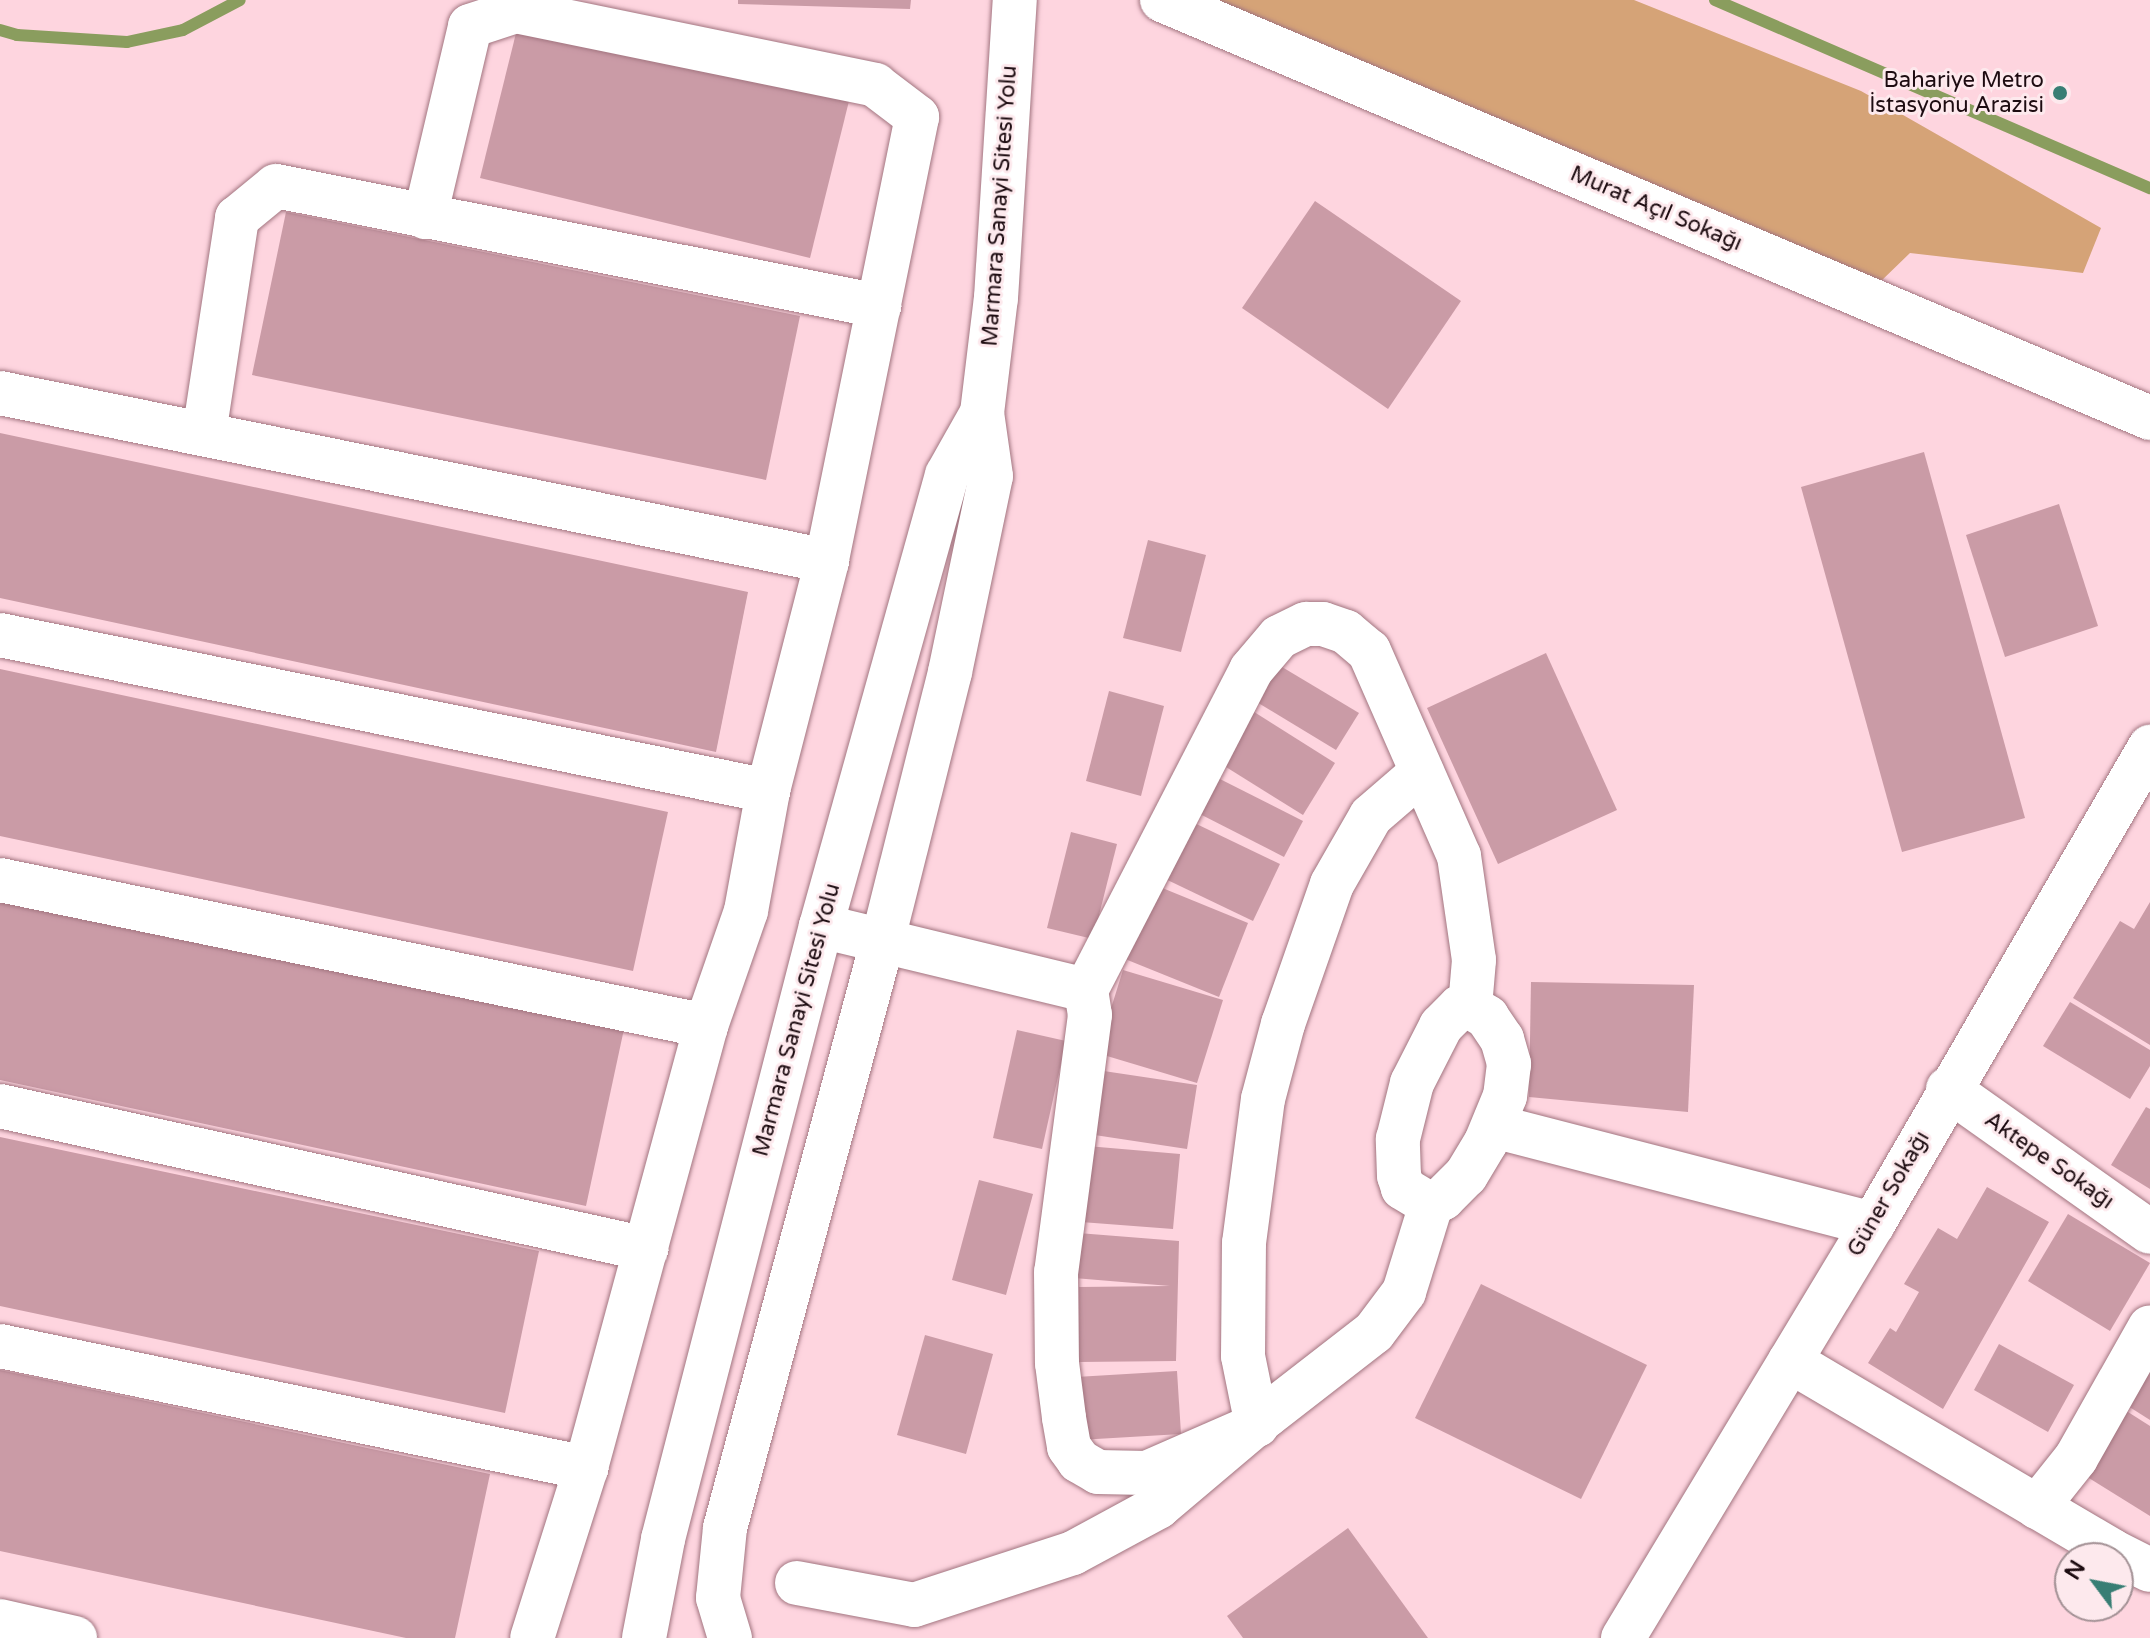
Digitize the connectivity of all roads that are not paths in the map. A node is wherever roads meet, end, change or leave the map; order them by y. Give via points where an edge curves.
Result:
1 (1015, 0) edge
2 (1162, 0) edge
3 (425, 217) junction
4 (879, 306) junction
5 (0, 393) edge
6 (982, 413) junction
7 (2150, 418) edge
8 (204, 434) junction
9 (827, 561) junction
10 (0, 635) edge
11 (2150, 747) edge
12 (1422, 772) junction
13 (768, 791) junction
14 (0, 880) edge
15 (821, 926) junction
16 (883, 939) junction
17 (1086, 990) junction
18 (1470, 1007) junction
19 (706, 1026) junction
20 (1948, 1089) junction
21 (0, 1106) edge
22 (1496, 1119) junction
23 (1431, 1205) junction
24 (1873, 1224) junction
25 (2150, 1232) edge
26 (646, 1249) junction
27 (2150, 1327) edge
28 (0, 1346) edge
29 (1790, 1361) junction
30 (1257, 1425) junction
31 (586, 1468) junction
32 (2037, 1507) junction
33 (2150, 1570) edge
34 (797, 1583) dead end
35 (0, 1621) edge
36 (75, 1638) edge
37 (532, 1638) edge
38 (644, 1638) edge
39 (730, 1638) edge
40 (1623, 1638) edge

1 - 6 street, Marmara Sanayi Sitesi Yolu via 996,298
2 - 7 street, Murat Açıl Sokağı
3 - 4 street
3 - 4 street via 470,26 516,11 875,85 917,117
3 - 8 street via 276,186 237,218
4 - 9 street
5 - 8 street
6 - 15 street, Marmara Sanayi Sitesi Yolu via 947,475
6 - 16 street, Marmara Sanayi Sitesi Yolu via 991,476 950,672
8 - 9 street
9 - 13 street
10 - 13 street
11 - 20 street, Güner Sokağı
12 - 17 street via 1369,651 1346,632 1323,624 1279,637 1251,670
12 - 18 street via 1459,856 1474,960
12 - 30 street via 1371,816 1332,884 1263,1099 1244,1243 1243,1356
13 - 19 street via 746,911
14 - 19 street
15 - 16 street
15 - 38 street, Marmara Sanayi Sitesi Yolu via 663,1539
16 - 17 street
16 - 39 street, Marmara Sanayi Sitesi Yolu via 725,1528 718,1598
17 - 30 street via 1090,1015 1056,1272 1057,1363 1069,1447 1079,1461 1098,1472 1147,1473
18 - 22 street via 1487,1017 1502,1039 1509,1064
18 - 23 street via 1460,1007 1441,1026 1402,1115 1399,1176 1403,1188
19 - 26 street
20 - 24 street, Güner Sokağı
20 - 25 street, Aktepe Sokağı
21 - 26 street
22 - 23 street via 1466,1175
22 - 24 street via 1505,1129
23 - 30 street via 1404,1292 1374,1332
24 - 29 street, Güner Sokağı
26 - 31 street
27 - 32 street via 2076,1458
28 - 31 street
29 - 32 street
29 - 40 street, Güner Sokağı
30 - 34 street via 1158,1507 1073,1553 914,1605
31 - 37 street
32 - 33 street
35 - 36 street

